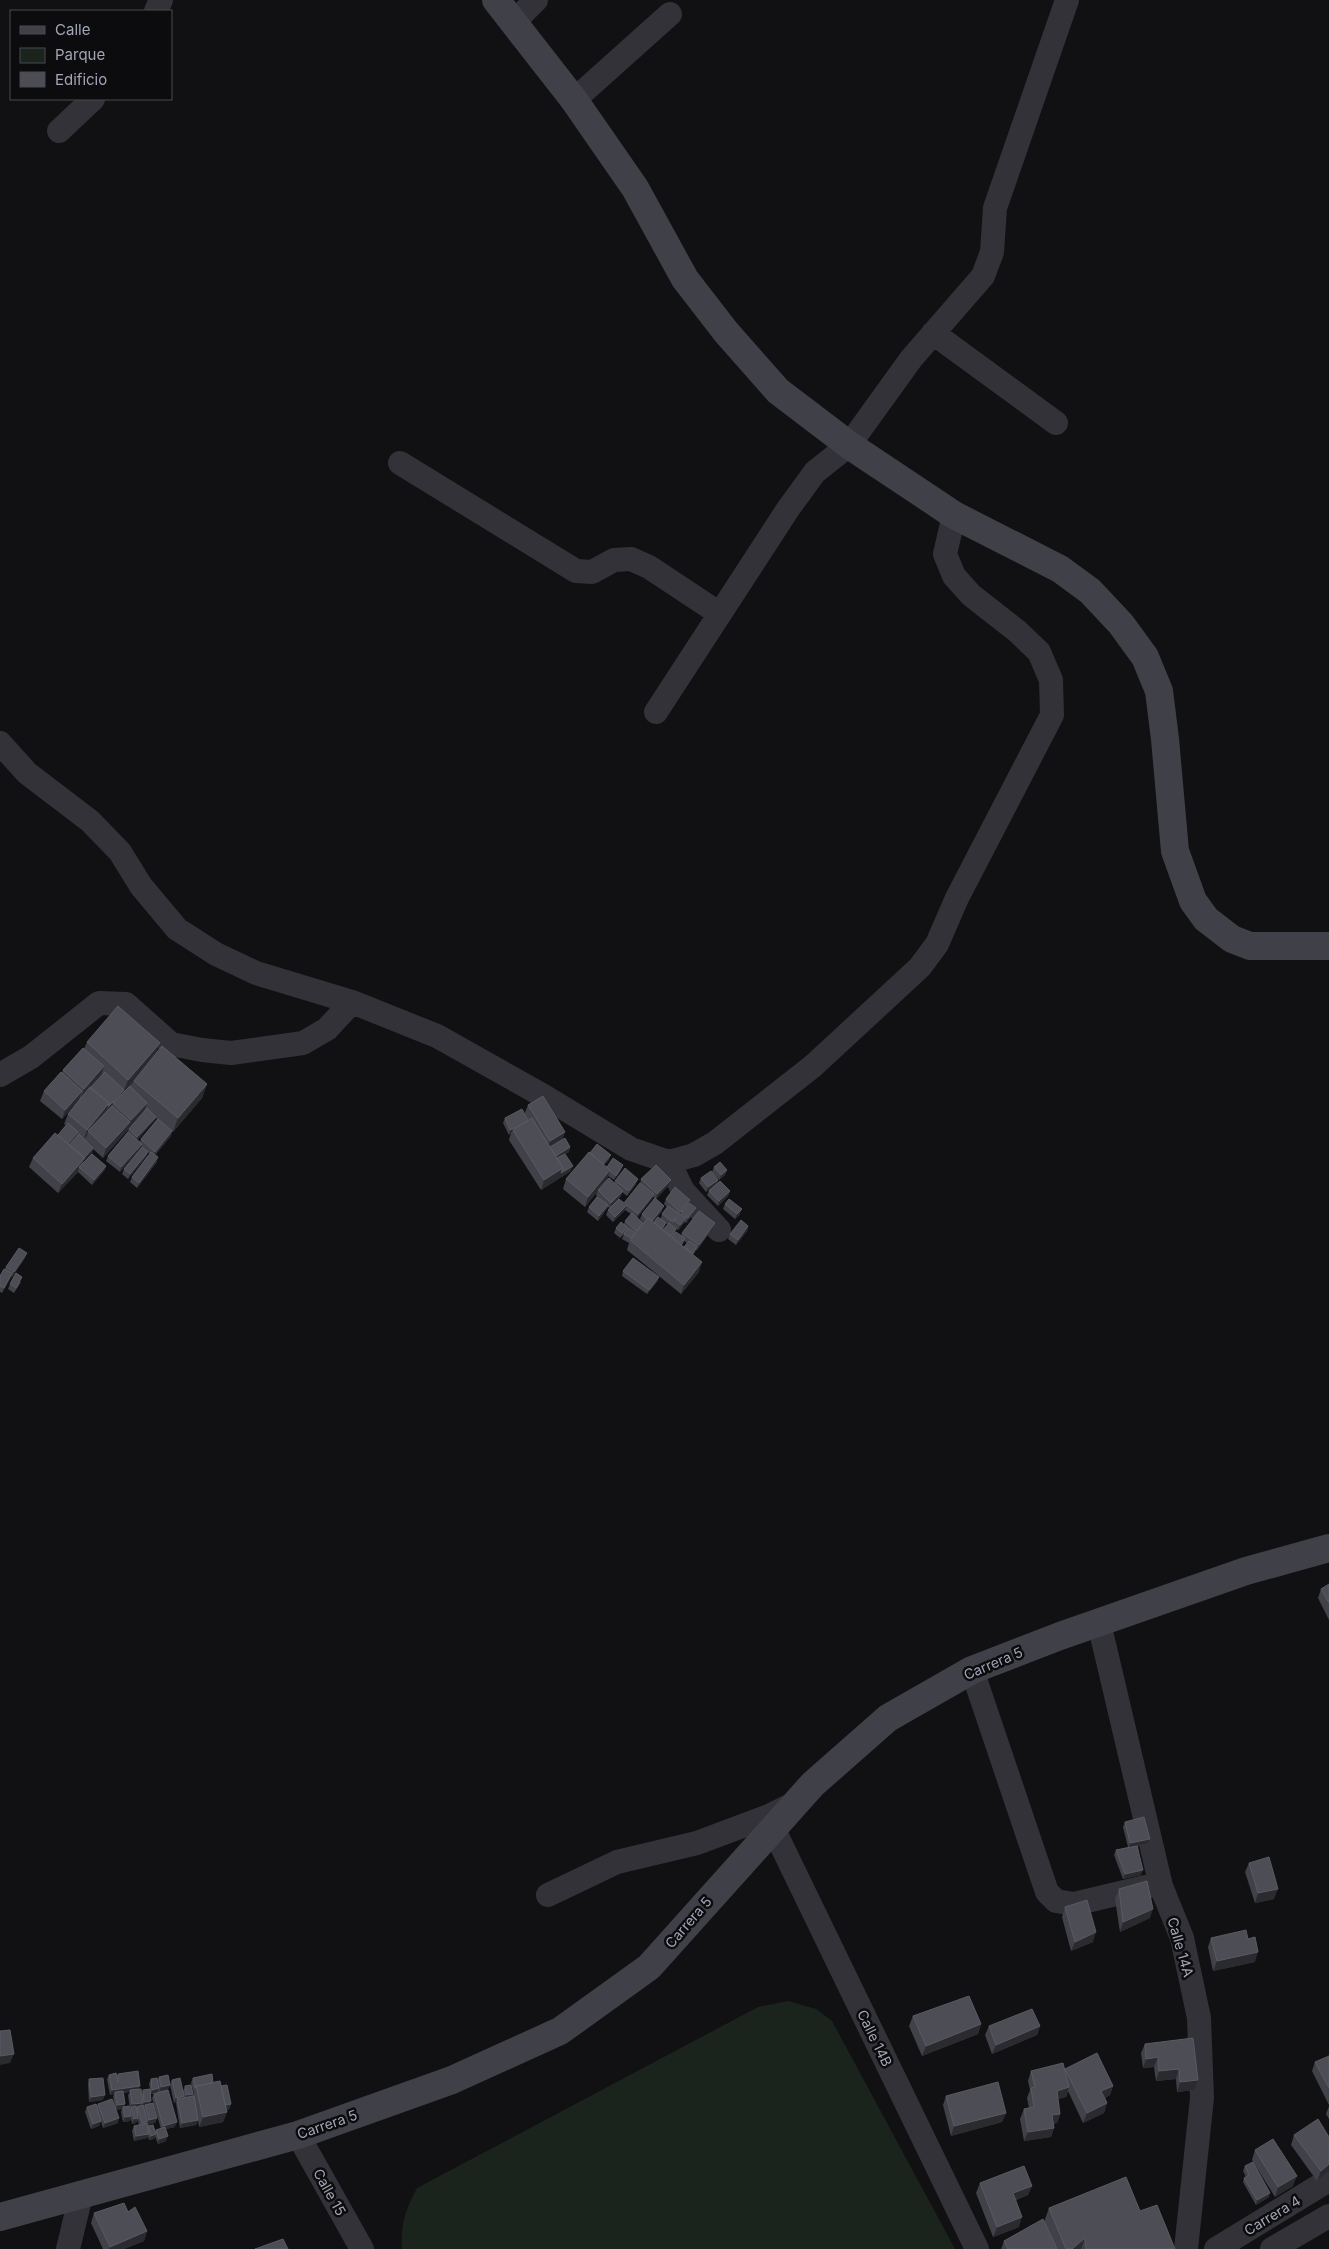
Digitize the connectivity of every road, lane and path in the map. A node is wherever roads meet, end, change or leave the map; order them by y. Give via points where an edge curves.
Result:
1 (496, 0) edge
2 (536, 0) edge
3 (1067, 0) edge
4 (670, 14) dead end
5 (514, 22) junction
6 (91, 100) edge
7 (574, 100) junction
8 (59, 131) dead end
9 (934, 333) junction
10 (1056, 423) dead end
11 (849, 445) junction
12 (400, 463) dead end
13 (954, 515) junction
14 (720, 614) junction
15 (656, 712) dead end
16 (0, 743) edge
17 (1329, 946) edge
18 (352, 1002) junction
19 (0, 1075) edge
20 (669, 1162) junction
21 (719, 1230) dead end
22 (1329, 1548) edge
23 (1099, 1623) junction
24 (972, 1670) junction
25 (798, 1801) junction
26 (773, 1828) junction
27 (1161, 1886) junction
28 (548, 1895) dead end
29 (298, 2135) junction
30 (1329, 2180) edge
31 (81, 2195) junction
32 (1329, 2216) edge
33 (0, 2217) edge
34 (68, 2249) edge
35 (362, 2249) edge
36 (977, 2249) edge
37 (1186, 2249) edge
38 (1216, 2249) edge
39 (1272, 2249) edge

1 - 5 main road
2 - 5 street
3 - 9 street via 995,208 992,252 983,276
4 - 7 street
5 - 7 main road
6 - 8 street
7 - 11 main road via 635,188 685,278 726,332 778,390
9 - 10 street
9 - 11 street
11 - 13 main road
11 - 14 street via 815,472
12 - 14 street via 576,571 592,572 614,560 631,559 649,567
13 - 17 main road via 1060,569 1090,591 1121,624 1145,657 1159,691 1175,851 1193,901 1206,919 1232,939 1250,946
13 - 20 street via 945,554 954,576 971,595 1038,652 1051,680 1052,715 957,898 937,944 920,967 813,1066 715,1143 694,1155
14 - 15 street
16 - 18 street via 27,773 90,821 120,852 141,886 176,929 216,954 256,973
18 - 19 street via 327,1028 303,1043 231,1053 171,1044 126,1004 99,1002 31,1057
18 - 20 street via 437,1036 631,1149
20 - 21 street via 683,1191
22 - 23 main road, Carrera 5 via 1246,1571
23 - 24 main road, Carrera 5
23 - 27 street, Calle 14A
24 - 25 main road, Carrera 5 via 888,1718
24 - 27 street via 1047,1892 1056,1902 1074,1904 1146,1886
25 - 26 main road, Carrera 5
25 - 28 street via 769,1816 697,1842 617,1862
26 - 29 main road, Carrera 5 via 649,1967 560,2031 452,2080
26 - 36 street, Calle 14B
27 - 37 street, Calle 14A via 1182,1938 1199,2018 1202,2098
29 - 31 main road, Carrera 5
29 - 35 street, Calle 15
30 - 38 street, Carrera 4
31 - 33 main road, Carrera 5
31 - 34 street
32 - 39 street

